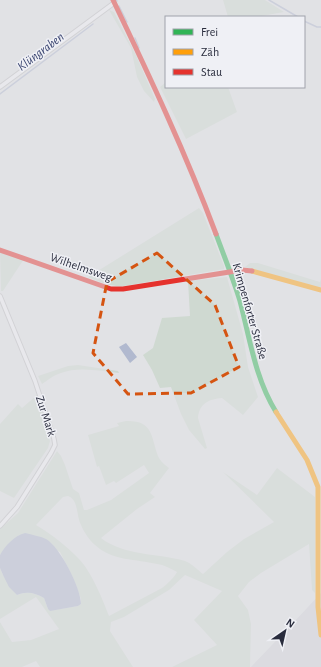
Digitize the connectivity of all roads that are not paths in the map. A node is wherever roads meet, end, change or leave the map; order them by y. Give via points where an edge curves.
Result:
1 (113, 2) edge
2 (0, 87) edge
3 (0, 250) edge
4 (230, 272) junction
5 (321, 290) edge
6 (0, 296) edge
7 (0, 526) edge
8 (321, 635) edge

1 - 2 street
1 - 4 street, Krimpenforter Straße via 134,42 181,148
3 - 4 street, Wilhelmsweg via 117,290
4 - 5 street, Wilhelmsweg via 249,270
4 - 8 street, Krimpenforter Straße via 264,390 304,452 315,475 318,487 318,607
6 - 7 street, Zur Mark via 35,381 54,445 17,507

